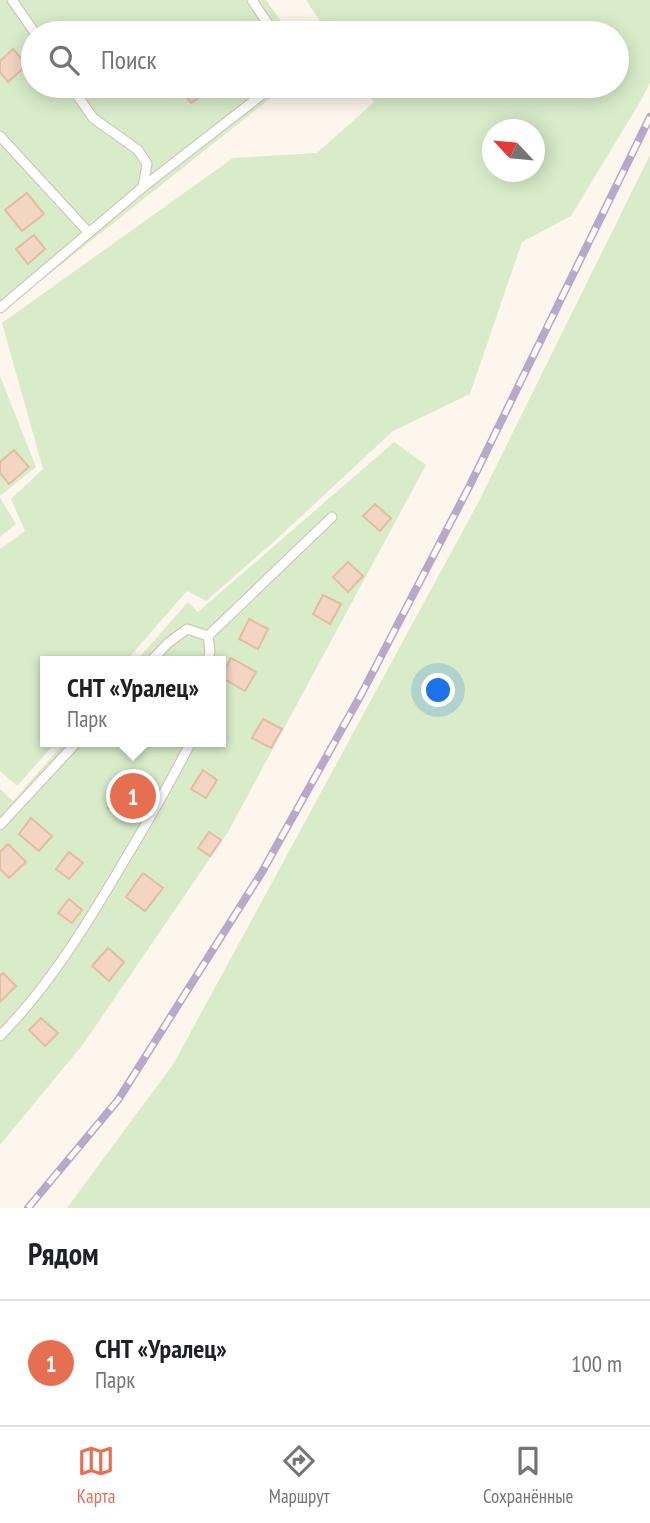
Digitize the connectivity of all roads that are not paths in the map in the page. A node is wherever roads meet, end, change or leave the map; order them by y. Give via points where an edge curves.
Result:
1 (12, 0) edge
2 (252, 0) edge
3 (27, 21) edge
4 (266, 21) edge
5 (79, 98) edge
6 (258, 98) edge
7 (0, 136) edge
8 (143, 187) junction
9 (89, 233) junction
10 (0, 308) edge
11 (332, 517) dead end
12 (208, 636) junction
13 (155, 656) edge
14 (209, 656) edge
15 (71, 747) edge
16 (189, 747) edge
17 (0, 825) edge
18 (0, 1036) edge

1 - 3 lane
2 - 4 lane
5 - 8 lane via 93,118 138,150 147,164
6 - 8 lane
7 - 9 lane
8 - 9 lane
9 - 10 lane
11 - 12 lane
12 - 13 lane via 187,629
12 - 14 lane
15 - 17 lane
16 - 18 lane via 79,936 30,1005

